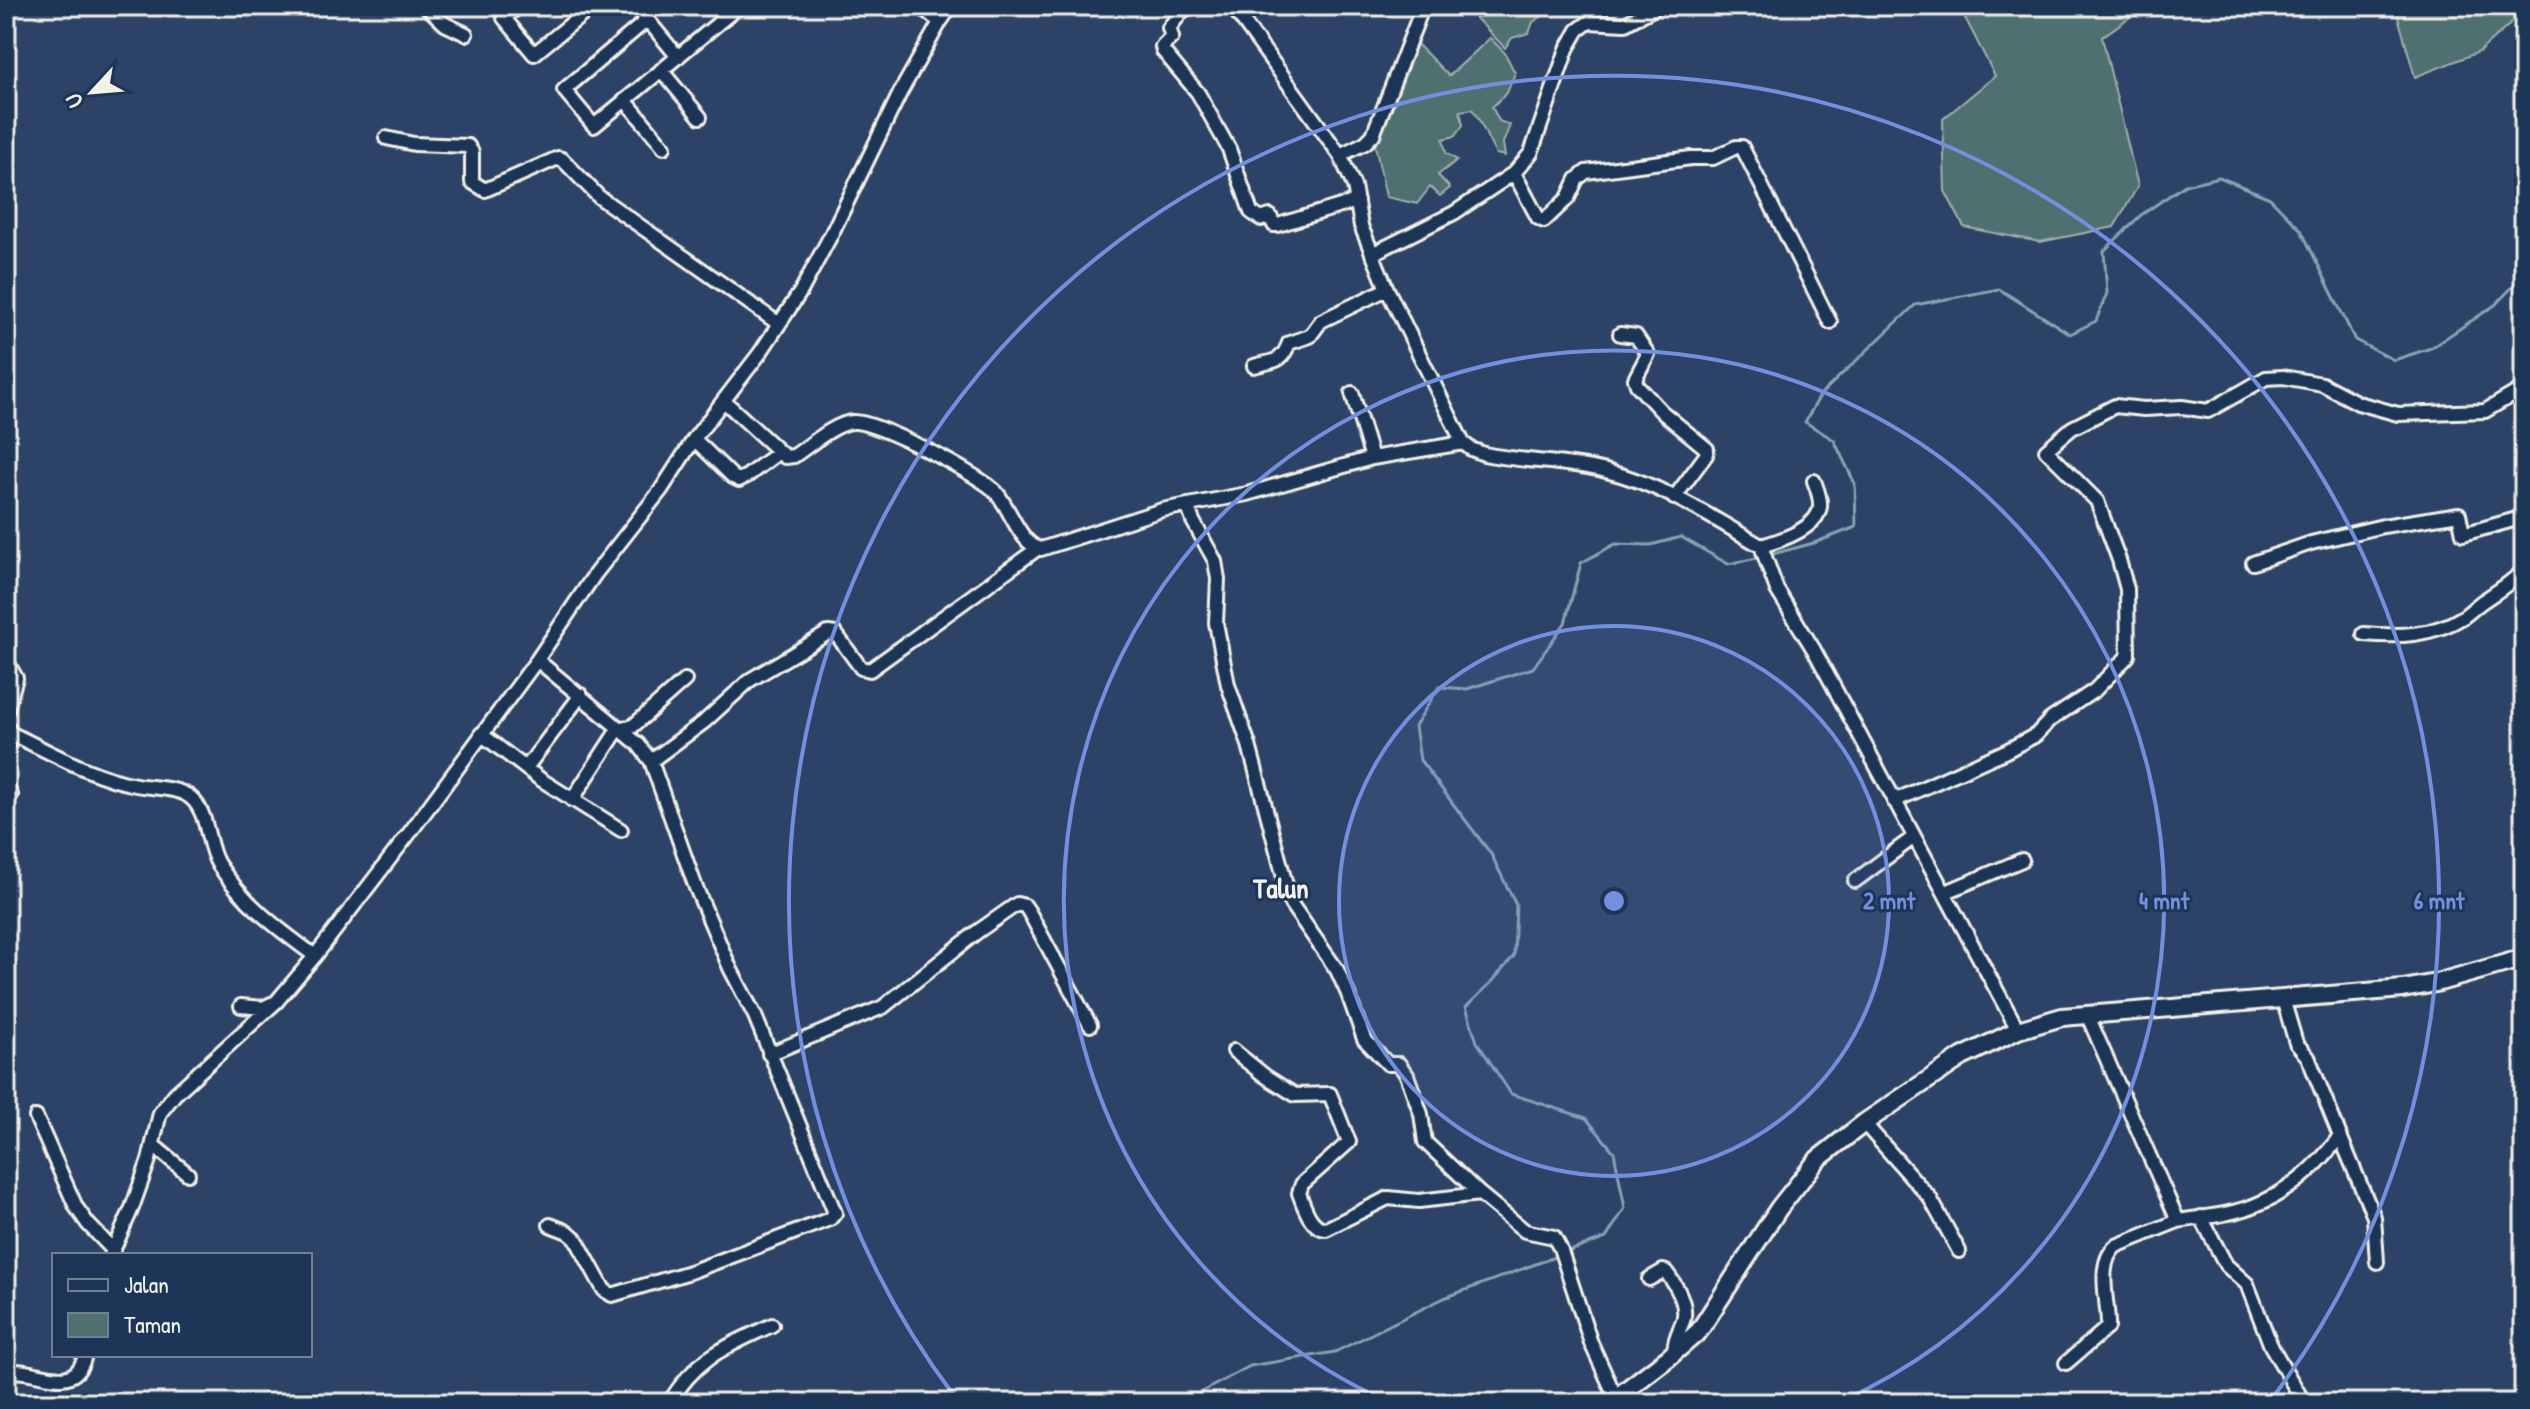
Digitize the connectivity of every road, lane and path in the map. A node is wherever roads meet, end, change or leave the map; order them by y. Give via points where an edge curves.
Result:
1 (426, 6) edge
2 (519, 6) edge
3 (593, 6) edge
4 (656, 6) edge
5 (739, 6) edge
6 (920, 6) edge
7 (1186, 6) edge
8 (1232, 6) edge
9 (1423, 6) edge
10 (1658, 6) edge
11 (947, 7) edge
12 (642, 14) edge
13 (940, 22) junction
14 (466, 34) dead end
15 (678, 57) junction
16 (661, 70) junction
17 (625, 100) junction
18 (700, 117) dead end
19 (386, 138) dead end
20 (664, 147) dead end
21 (1340, 155) junction
22 (1514, 173) junction
23 (1357, 201) junction
24 (1372, 254) junction
25 (1387, 289) junction
26 (1830, 322) dead end
27 (779, 324) junction
28 (1620, 334) dead end
29 (1254, 366) dead end
30 (2524, 388) edge
31 (1352, 393) dead end
32 (724, 401) junction
33 (694, 439) junction
34 (1463, 443) junction
35 (779, 452) junction
36 (1372, 458) junction
37 (1814, 481) dead end
38 (1674, 498) junction
39 (1187, 505) junction
40 (2524, 517) edge
41 (1037, 549) junction
42 (1762, 549) junction
43 (2253, 563) dead end
44 (2524, 570) edge
45 (2364, 634) dead end
46 (6, 660) edge
47 (537, 660) junction
48 (685, 680) dead end
49 (581, 695) junction
50 (6, 712) edge
51 (619, 728) junction
52 (9, 730) edge
53 (481, 734) junction
54 (6, 747) edge
55 (651, 761) junction
56 (526, 768) junction
57 (572, 800) junction
58 (1894, 801) junction
59 (621, 830) dead end
60 (1914, 837) junction
61 (2022, 860) dead end
62 (1855, 881) dead end
63 (1946, 892) junction
64 (315, 956) junction
65 (2524, 958) edge
66 (2283, 999) junction
67 (277, 1001) junction
68 (241, 1006) dead end
69 (2087, 1014) junction
70 (1090, 1025) dead end
71 (2018, 1030) junction
72 (1234, 1051) dead end
73 (769, 1054) junction
74 (36, 1117) dead end
75 (1864, 1123) junction
76 (2340, 1136) junction
77 (153, 1145) junction
78 (188, 1174) dead end
79 (1480, 1194) junction
80 (2201, 1217) junction
81 (2178, 1221) junction
82 (550, 1225) dead end
83 (1959, 1251) dead end
84 (112, 1252) edge
85 (2377, 1262) dead end
86 (1649, 1279) dead end
87 (772, 1325) dead end
88 (1675, 1353) junction
89 (84, 1357) edge
90 (2066, 1363) dead end
91 (6, 1372) edge
92 (1620, 1399) edge
93 (2303, 1401) edge
94 (669, 1403) edge

1 - 14 street
2 - 3 street via 504,18 534,54
4 - 12 street
5 - 15 street
6 - 13 street
7 - 23 street via 1169,28 1172,37 1163,51 1198,93 1229,149 1251,212 1261,219 1270,216 1278,225
8 - 21 street
9 - 21 street via 1373,135
10 - 22 street via 1625,24 1589,22 1578,30 1563,57 1531,153
11 - 13 street
12 - 15 street
12 - 17 street via 564,90 594,126
13 - 27 street via 831,235
15 - 16 street
16 - 17 street
16 - 18 street
17 - 20 street
19 - 27 street via 468,146 478,187 488,189 562,159 599,197
21 - 23 street
22 - 24 street via 1454,213
22 - 26 street via 1544,221 1586,172 1718,157 1742,147
23 - 24 street
24 - 25 street
25 - 29 street via 1321,321 1311,335 1289,343 1281,358
25 - 34 street
27 - 32 street
28 - 38 street via 1636,336 1648,354 1637,385 1707,449
30 - 58 street via 2485,411 2398,414 2358,403 2322,384 2266,378 2208,411 2115,406 2072,428 2046,450 2097,501 2127,589 2128,656 2095,690 2036,735
31 - 36 street
32 - 33 street
32 - 35 street
33 - 35 street via 739,480
33 - 47 street
34 - 36 street
34 - 38 street via 1484,454 1607,471
35 - 41 street via 794,456 851,422 874,427 986,483
36 - 39 street via 1247,494
37 - 42 street via 1820,503 1817,516
38 - 42 street
39 - 41 street
39 - 79 street via 1215,561 1216,623 1228,685 1293,909 1337,970 1364,1039 1407,1075 1425,1142
40 - 43 street via 2463,534 2459,514 2383,526
41 - 55 street via 870,670 861,668 836,634 828,633 750,680
42 - 58 street via 1777,590
44 - 45 street via 2463,617 2429,632
46 - 50 street via 16,681
47 - 49 street
47 - 53 street
48 - 51 street via 632,727
49 - 51 street
49 - 56 street
51 - 55 street
51 - 57 street
52 - 54 street
52 - 64 street via 107,778 186,795 200,811 218,863 244,897
53 - 56 street
53 - 64 street
55 - 73 street via 696,888
56 - 57 street
57 - 59 street
58 - 60 street
60 - 62 street
60 - 63 street
61 - 63 street
63 - 71 street
64 - 67 street
65 - 66 main road via 2403,989
66 - 69 main road
66 - 76 street via 2296,1043 2308,1057
67 - 68 street via 263,1008
67 - 77 street via 167,1103
69 - 71 main road
69 - 81 street
70 - 73 street via 1029,912 1017,904 883,1007
71 - 75 main road via 1962,1057
72 - 79 street via 1295,1095 1330,1094 1349,1142 1302,1184 1299,1193 1319,1228 1388,1198 1419,1201
73 - 82 street via 834,1208 831,1218 690,1272 612,1295 572,1235
74 - 84 street via 76,1207
75 - 83 street via 1930,1198
75 - 88 main road via 1818,1159 1796,1185 1706,1321
76 - 80 street via 2309,1172 2265,1201
76 - 85 street via 2374,1217
77 - 78 street
77 - 84 street
79 - 92 street via 1525,1231 1554,1237 1591,1343
80 - 81 street
80 - 93 street via 2226,1265 2247,1284 2271,1346
81 - 90 street via 2109,1253 2108,1327
86 - 88 street via 1666,1272 1685,1308
87 - 94 street via 707,1358 686,1376
88 - 92 main road
89 - 91 street via 77,1372 64,1378

